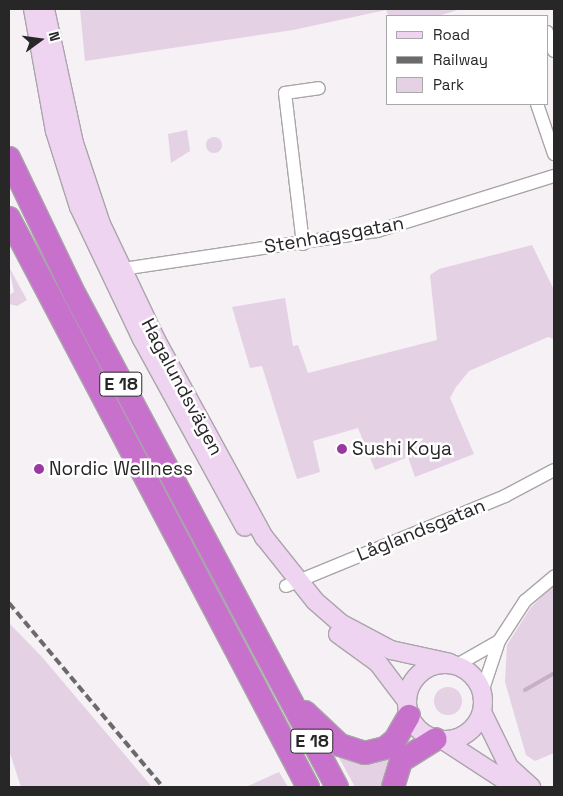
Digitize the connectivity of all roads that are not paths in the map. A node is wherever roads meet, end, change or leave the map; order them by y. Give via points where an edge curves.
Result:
1 (33, 9) edge
2 (45, 9) edge
3 (548, 35) edge
4 (554, 51) edge
5 (319, 88) dead end
6 (537, 105) edge
7 (554, 154) edge
8 (9, 158) edge
9 (554, 176) edge
10 (9, 218) edge
11 (303, 244) junction
12 (9, 245) edge
13 (115, 270) junction
14 (51, 304) junction
15 (554, 470) edge
16 (554, 577) edge
17 (291, 583) junction
18 (499, 641) junction
19 (454, 664) junction
20 (482, 692) junction
21 (288, 694) junction
22 (407, 708) junction
23 (482, 712) junction
24 (440, 739) junction
25 (308, 787) edge
26 (337, 787) edge
27 (393, 787) edge
28 (515, 787) edge
29 (530, 787) edge

1 - 13 street, Hagalundsvägen via 55,131 79,207
2 - 13 street, Hagalundsvägen via 74,143
3 - 4 street
5 - 11 street via 285,92
6 - 7 street
8 - 21 highway, E 18 via 75,295
9 - 11 street, Stenhagsgatan via 377,231
10 - 14 highway, E 18
11 - 13 street, Stenhagsgatan
12 - 14 highway
13 - 17 street, Hagalundsvägen via 218,481
14 - 25 highway, E 18
15 - 17 street, Låglandsgatan via 505,496
16 - 18 street via 525,601
17 - 19 street, Hagalundsvägen via 340,623 366,639 392,650
17 - 22 street, Hagalundsvägen via 314,615 378,663
18 - 19 street
18 - 20 street
19 - 20 street via 469,671
19 - 22 street via 426,672
20 - 23 street
21 - 22 highway via 327,734 354,752 386,748
21 - 26 highway, E 18
22 - 24 street, Hagalundsvägen via 420,730
23 - 24 street via 463,735
23 - 29 street via 509,767
24 - 27 highway via 401,762
24 - 28 street, Hagalundsvägen

